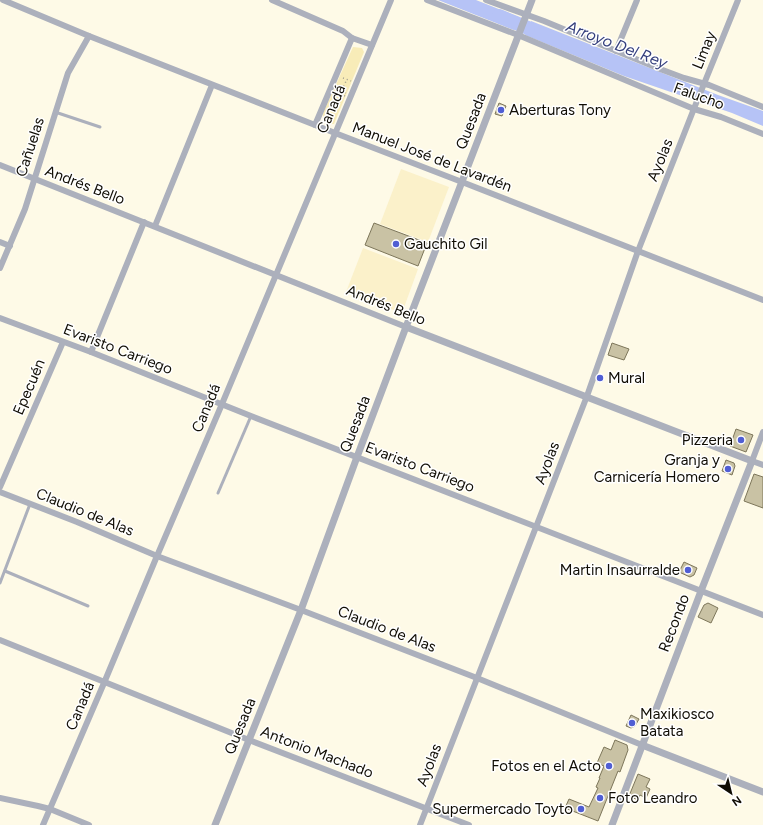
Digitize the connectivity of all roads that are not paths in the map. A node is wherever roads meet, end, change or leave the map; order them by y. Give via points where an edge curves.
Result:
1 (3, 0) edge
2 (272, 0) edge
3 (391, 0) edge
4 (427, 0) edge
5 (486, 0) edge
6 (532, 0) edge
7 (637, 0) edge
8 (738, 0) edge
9 (525, 16) junction
10 (519, 33) junction
11 (89, 36) junction
12 (352, 38) junction
13 (372, 45) junction
14 (616, 51) junction
15 (212, 85) junction
16 (704, 85) junction
17 (695, 107) junction
18 (763, 107) edge
19 (55, 112) junction
20 (315, 125) junction
21 (100, 127) dead end
22 (335, 133) junction
23 (763, 134) edge
24 (0, 165) edge
25 (34, 179) junction
26 (462, 182) junction
27 (144, 222) junction
28 (155, 226) junction
29 (0, 242) edge
30 (10, 246) junction
31 (638, 251) junction
32 (0, 268) edge
33 (275, 275) junction
34 (763, 300) edge
35 (0, 318) edge
36 (406, 327) junction
37 (63, 342) junction
38 (91, 352) junction
39 (587, 396) junction
40 (222, 404) junction
41 (251, 416) junction
42 (763, 432) edge
43 (357, 457) junction
44 (752, 461) junction
45 (763, 465) edge
46 (0, 487) edge
47 (0, 492) edge
48 (218, 493) dead end
49 (30, 504) junction
50 (536, 526) junction
51 (157, 556) junction
52 (5, 570) junction
53 (0, 583) edge
54 (701, 591) junction
55 (88, 606) dead end
56 (301, 610) junction
57 (763, 615) edge
58 (0, 640) edge
59 (477, 678) junction
60 (104, 683) junction
61 (249, 740) junction
62 (642, 745) junction
63 (763, 792) edge
64 (0, 798) edge
65 (426, 808) junction
66 (50, 810) junction
67 (43, 825) edge
68 (89, 825) edge
69 (215, 825) edge
70 (420, 825) edge
71 (469, 825) edge
72 (612, 825) edge

1 - 11 street, Manuel José de Lavardén
2 - 12 street via 343,31
3 - 13 street, Canadá
4 - 10 street, Falucho
5 - 9 street, Falucho
6 - 9 street, Quesada
7 - 14 street
8 - 16 street, Limay
9 - 10 street, Quesada
9 - 14 street, Falucho via 544,21
10 - 17 street, Falucho
10 - 26 street, Quesada
11 - 15 street, Manuel José de Lavardén
11 - 19 street, Cañuelas via 68,73
12 - 13 street
12 - 20 street, Canadá
13 - 22 street, Canadá
14 - 16 street, Falucho
15 - 20 street, Manuel José de Lavardén
15 - 28 street
16 - 17 street, Limay
16 - 18 street, Falucho
17 - 23 street, Falucho
17 - 31 street, Ayolas
19 - 21 lane
19 - 25 street, Cañuelas
20 - 22 street, Manuel José de Lavardén
22 - 26 street, Manuel José de Lavardén
22 - 33 street, Canadá
24 - 25 street, Andrés Bello
25 - 27 street, Andrés Bello
25 - 30 street, Cañuelas
26 - 31 street, Manuel José de Lavardén
26 - 36 street, Quesada
27 - 28 street, Andrés Bello
27 - 38 street
28 - 33 street, Andrés Bello
29 - 30 street
30 - 32 street, Cañuelas
31 - 34 street, Manuel José de Lavardén
31 - 39 street, Ayolas
33 - 36 street, Andrés Bello
33 - 40 street, Canadá
35 - 37 street, Evaristo Carriego
36 - 39 street, Andrés Bello
36 - 43 street, Quesada
37 - 38 street, Evaristo Carriego
37 - 46 street, Epecuén
38 - 40 street, Evaristo Carriego
39 - 44 street, Andrés Bello
39 - 50 street, Ayolas
40 - 41 street, Evaristo Carriego
40 - 51 street, Canadá
41 - 43 street, Evaristo Carriego
41 - 48 lane
42 - 44 street, Recondo
43 - 50 street, Evaristo Carriego
43 - 56 street, Quesada
44 - 45 street, Andrés Bello
44 - 54 street, Recondo
47 - 49 street, Claudio de Alas
49 - 51 street, Claudio de Alas
49 - 52 lane
50 - 54 street, Evaristo Carriego
50 - 59 street, Ayolas
51 - 56 street, Claudio de Alas
51 - 60 street, Canadá
52 - 53 lane
52 - 55 lane
54 - 57 street, Evaristo Carriego
54 - 62 street, Recondo
56 - 59 street, Claudio de Alas
56 - 61 street, Quesada
58 - 60 street, Antonio Machado
59 - 62 street, Claudio de Alas
59 - 65 street, Ayolas
60 - 61 street, Antonio Machado
60 - 66 street, Canadá
61 - 65 street, Antonio Machado
61 - 69 street, Quesada
62 - 63 street, Claudio de Alas
62 - 72 street, Recondo
64 - 66 street
65 - 70 street, Ayolas
65 - 71 street, Antonio Machado
66 - 67 street, Canadá
66 - 68 street

